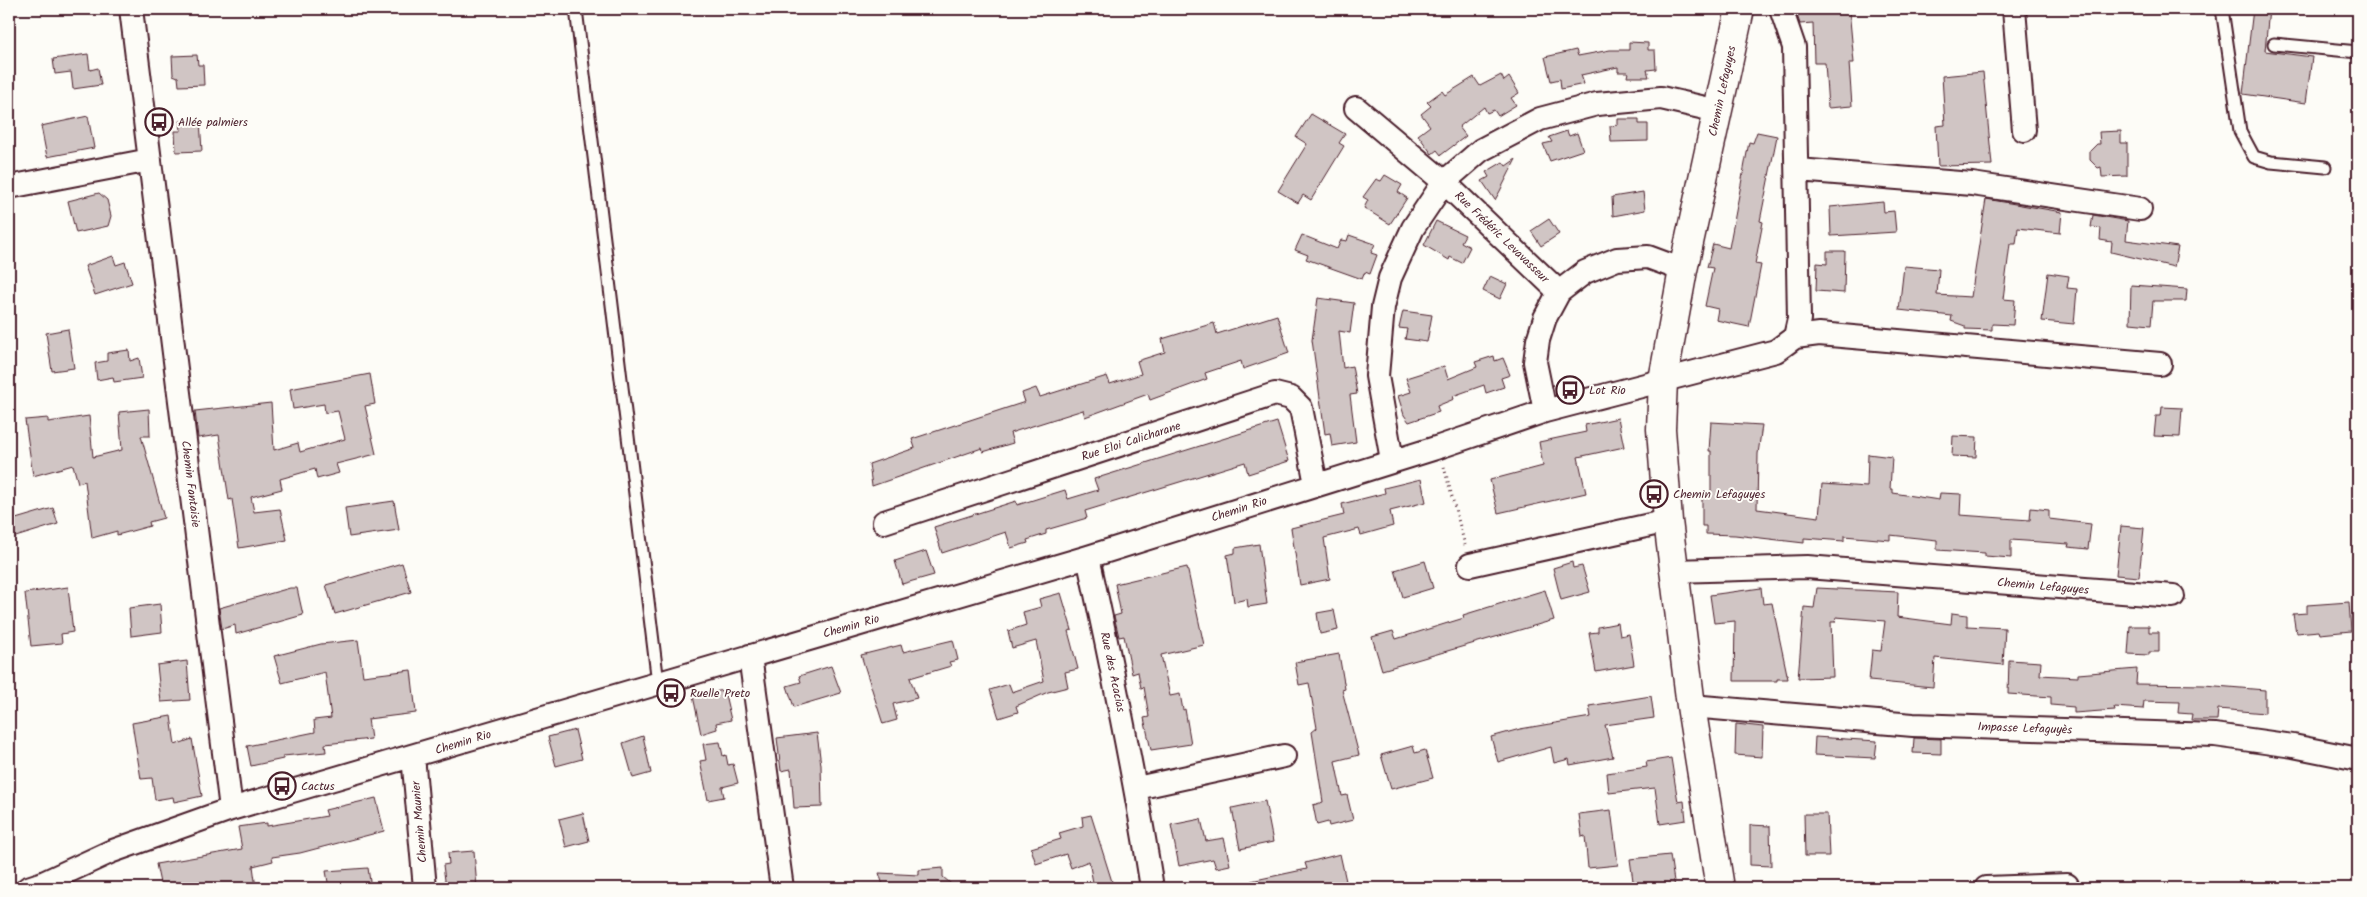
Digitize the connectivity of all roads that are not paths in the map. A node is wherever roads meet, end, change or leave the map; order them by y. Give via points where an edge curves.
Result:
1 (131, 9) edge
2 (576, 9) edge
3 (1740, 9) edge
4 (1781, 9) edge
5 (2014, 9) edge
6 (2222, 9) edge
7 (2274, 44) dead end
8 (2358, 52) edge
9 (1356, 108) dead end
10 (1718, 112) junction
11 (2024, 130) dead end
12 (150, 160) junction
13 (2325, 167) dead end
14 (1798, 170) junction
15 (1444, 182) junction
16 (9, 187) edge
17 (2140, 209) dead end
18 (1683, 270) junction
19 (1560, 292) junction
20 (1794, 337) junction
21 (2160, 364) dead end
22 (1663, 380) junction
23 (1545, 411) junction
24 (1392, 460) junction
25 (1316, 484) junction
26 (1668, 521) junction
27 (884, 522) dead end
28 (1088, 557) junction
29 (1470, 565) road end
30 (1674, 571) junction
31 (2173, 596) dead end
32 (750, 656) junction
33 (658, 684) junction
34 (1691, 706) junction
35 (413, 756) junction
36 (1284, 756) dead end
37 (2358, 759) edge
38 (1137, 788) junction
39 (231, 809) junction
40 (2067, 885) dead end
41 (38, 887) edge
42 (425, 888) edge
43 (782, 888) edge
44 (1152, 888) edge
45 (1720, 888) edge
46 (1986, 888) edge

1 - 12 street, Chemin Fantaisie
2 - 33 lane
3 - 10 main road, Chemin Lefaguyes
4 - 14 street via 1794,47
5 - 11 street
6 - 13 lane via 2240,131 2254,157 2271,162
7 - 8 lane
9 - 15 street, Rue Frédéric Levavasseur
10 - 15 street, Rue Frédéric Levavasseur via 1661,98 1597,104 1540,119 1481,150
10 - 18 main road, Chemin Lefaguyes
12 - 16 street
12 - 39 street, Chemin Fantaisie
14 - 17 street via 1972,184
14 - 20 street via 1799,319
15 - 19 street, Rue Frédéric Levavasseur
15 - 24 street, Rue Frédéric Levavasseur via 1413,228 1390,278 1383,307 1377,376
18 - 19 street, Rue Frédéric Levavasseur via 1648,258 1617,259 1586,272
18 - 22 main road, Chemin Lefaguyes
19 - 23 street, Rue Frédéric Levavasseur via 1545,318 1536,354
20 - 21 street via 1819,334
20 - 22 street via 1776,351
22 - 23 street, Chemin Rio
22 - 26 main road, Chemin Lefaguyes via 1661,428
23 - 24 street, Chemin Rio
24 - 25 street, Chemin Rio
25 - 27 street, Rue Eloi Calicharane via 1301,408 1291,398 1275,394
25 - 28 street, Chemin Rio
26 - 29 street
26 - 30 main road, Chemin Lefaguyes
28 - 32 street, Chemin Rio
28 - 38 street, Rue des Acacias
30 - 31 street, Chemin Lefaguyes via 1807,567
30 - 34 main road, Chemin Lefaguyes
32 - 33 street, Chemin Rio
32 - 43 street
33 - 35 street, Chemin Rio
34 - 37 street, Impasse Lefaguyès via 1913,725 2215,735
34 - 45 main road, Chemin Lefaguyes
35 - 39 street, Chemin Rio
35 - 42 street, Chemin Maunier
36 - 38 street
38 - 44 street, Rue des Acacias
39 - 41 street, Chemin Rio via 110,852
40 - 46 street

